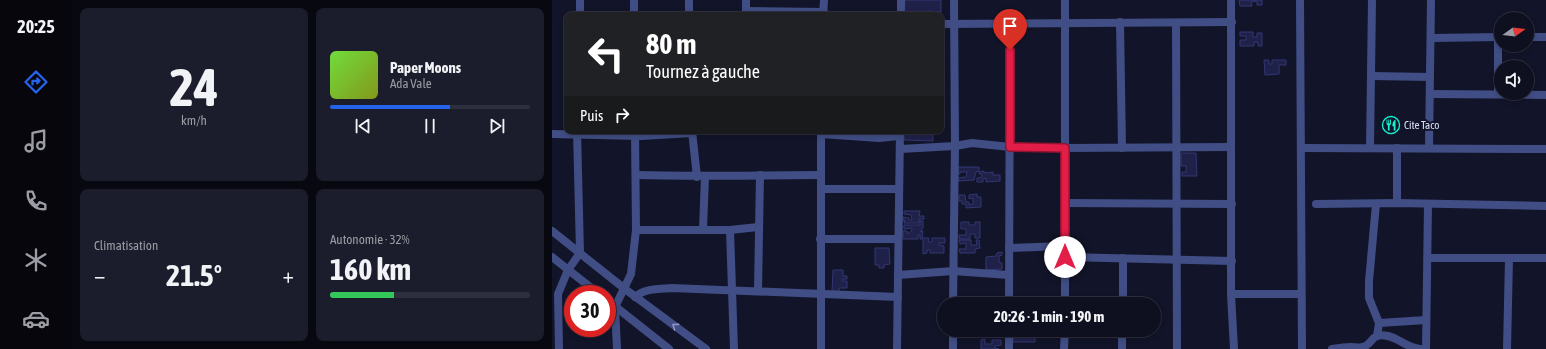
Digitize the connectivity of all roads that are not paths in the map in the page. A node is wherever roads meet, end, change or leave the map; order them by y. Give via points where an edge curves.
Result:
1 (580, 0) edge
2 (634, 0) edge
3 (689, 0) edge
4 (746, 0) edge
5 (824, 0) edge
6 (901, 0) edge
7 (954, 0) edge
8 (1065, 0) edge
9 (1231, 0) edge
10 (1300, 0) edge
11 (1372, 0) edge
12 (1432, 0) edge
13 (580, 12) edge
14 (634, 12) edge
15 (689, 12) edge
16 (746, 12) edge
17 (824, 12) edge
18 (901, 12) edge
19 (1120, 22) junction
20 (1176, 22) junction
21 (1232, 22) junction
22 (954, 23) junction
23 (944, 24) edge
24 (1010, 24) junction
25 (1065, 24) junction
26 (1494, 37) edge
27 (1534, 37) edge
28 (1546, 37) edge
29 (1431, 38) junction
30 (1372, 76) junction
31 (1430, 77) junction
32 (1430, 94) junction
33 (1494, 94) edge
34 (1534, 95) edge
35 (1546, 95) edge
36 (552, 134) edge
37 (564, 134) edge
38 (577, 134) edge
39 (635, 134) edge
40 (692, 134) edge
41 (821, 134) edge
42 (840, 134) edge
43 (900, 134) edge
44 (955, 146) junction
45 (1010, 147) junction
46 (1230, 147) junction
47 (1065, 148) junction
48 (1122, 148) junction
49 (1177, 148) junction
50 (1301, 148) junction
51 (1370, 148) junction
52 (1397, 148) junction
53 (1429, 148) junction
54 (900, 149) junction
55 (1546, 149) edge
56 (637, 175) junction
57 (760, 175) junction
58 (821, 175) junction
59 (701, 177) junction
60 (821, 189) junction
61 (899, 189) junction
62 (1396, 203) junction
63 (1065, 204) junction
64 (1177, 204) junction
65 (1232, 204) junction
66 (1316, 204) dead end
67 (1376, 204) junction
68 (1428, 204) junction
69 (1546, 206) edge
70 (758, 227) junction
71 (704, 229) junction
72 (636, 230) junction
73 (730, 230) junction
74 (552, 231) edge
75 (820, 239) junction
76 (898, 239) junction
77 (1065, 246) junction
78 (1009, 248) junction
79 (580, 253) junction
80 (552, 257) edge
81 (1065, 257) junction
82 (1123, 258) junction
83 (1428, 258) junction
84 (1509, 258) junction
85 (1546, 258) edge
86 (1177, 259) junction
87 (1232, 261) junction
88 (568, 270) junction
89 (954, 271) junction
90 (898, 275) junction
91 (1009, 275) junction
92 (587, 285) edge
93 (624, 289) junction
94 (732, 291) junction
95 (758, 291) junction
96 (820, 294) junction
97 (1231, 294) junction
98 (1301, 294) junction
99 (635, 297) junction
100 (898, 297) junction
101 (953, 297) edge
102 (1009, 297) edge
103 (1065, 297) edge
104 (1123, 297) edge
105 (616, 307) junction
106 (1426, 320) junction
107 (1379, 323) junction
108 (1377, 336) junction
109 (953, 337) edge
110 (1009, 337) edge
111 (1065, 337) edge
112 (1122, 337) edge
113 (559, 349) edge
114 (617, 349) edge
115 (668, 349) edge
116 (706, 349) edge
117 (734, 349) edge
118 (821, 349) edge
119 (897, 349) edge
120 (953, 349) edge
121 (1009, 349) edge
122 (1064, 349) edge
123 (1122, 349) edge
124 (1177, 349) edge
125 (1234, 349) edge
126 (1302, 349) edge
127 (1332, 349) edge
128 (1420, 349) edge
129 (1426, 349) edge
130 (1507, 349) edge

1 - 13 street
2 - 14 street
3 - 15 street
4 - 16 street
5 - 17 street
6 - 18 street
7 - 22 street
8 - 25 street
9 - 21 street
10 - 50 street
11 - 30 street
12 - 29 street
19 - 20 street
19 - 25 street
19 - 48 street
20 - 21 street
20 - 49 street
21 - 46 street
22 - 23 street
22 - 24 street
22 - 44 street
24 - 25 street
24 - 45 street
25 - 47 street
26 - 29 street
27 - 28 street
29 - 31 street
30 - 31 street
30 - 51 street
31 - 32 street
32 - 33 street
32 - 53 street
34 - 35 street
36 - 37 street
38 - 79 street
39 - 56 street
40 - 59 street
41 - 58 street
42 - 43 street via 879,138
43 - 54 street
44 - 45 street via 972,144
44 - 54 street
44 - 89 street
45 - 47 street
45 - 78 street
46 - 49 street
46 - 65 street
47 - 48 street
47 - 63 street
48 - 49 street
49 - 64 street
50 - 51 street
50 - 98 street
51 - 52 street
52 - 53 street
52 - 62 street
53 - 55 street
54 - 61 street
56 - 59 street
56 - 72 street
57 - 58 street
57 - 59 street
57 - 70 street
58 - 60 street
59 - 71 street
60 - 61 street
60 - 75 street
61 - 76 street
62 - 67 street
62 - 68 street
63 - 64 street
63 - 77 street
64 - 65 street
64 - 86 street
65 - 87 street
66 - 67 street
67 - 107 street via 1369,298
68 - 69 street
68 - 83 street
70 - 73 street
70 - 95 street
71 - 72 street
71 - 73 street
72 - 93 street via 633,265
73 - 94 street
74 - 79 street
75 - 76 street
75 - 96 street
76 - 90 street
77 - 78 street
77 - 81 street
78 - 91 street
79 - 88 street
79 - 93 street
80 - 88 street
81 - 82 street
81 - 103 street
82 - 86 street
82 - 104 street
83 - 84 street
83 - 106 street
84 - 85 street
84 - 130 street
86 - 87 street
86 - 124 street
87 - 97 street
88 - 92 street
88 - 113 street via 558,294
89 - 90 street
89 - 91 street
89 - 101 street
90 - 100 street
91 - 102 street
93 - 99 street
93 - 105 street
94 - 95 street
94 - 99 street via 672,288 646,290
94 - 117 street
95 - 96 street
96 - 100 street
96 - 118 street
97 - 98 street
97 - 125 street
98 - 126 street
116 -> 99 street
100 - 119 street
105 - 114 street
105 - 115 street
106 - 107 street
106 - 129 street
107 - 108 street
108 - 127 street via 1362,347
108 - 128 street via 1388,336 1408,347
109 - 120 street
110 - 121 street
111 - 122 street
112 - 123 street

